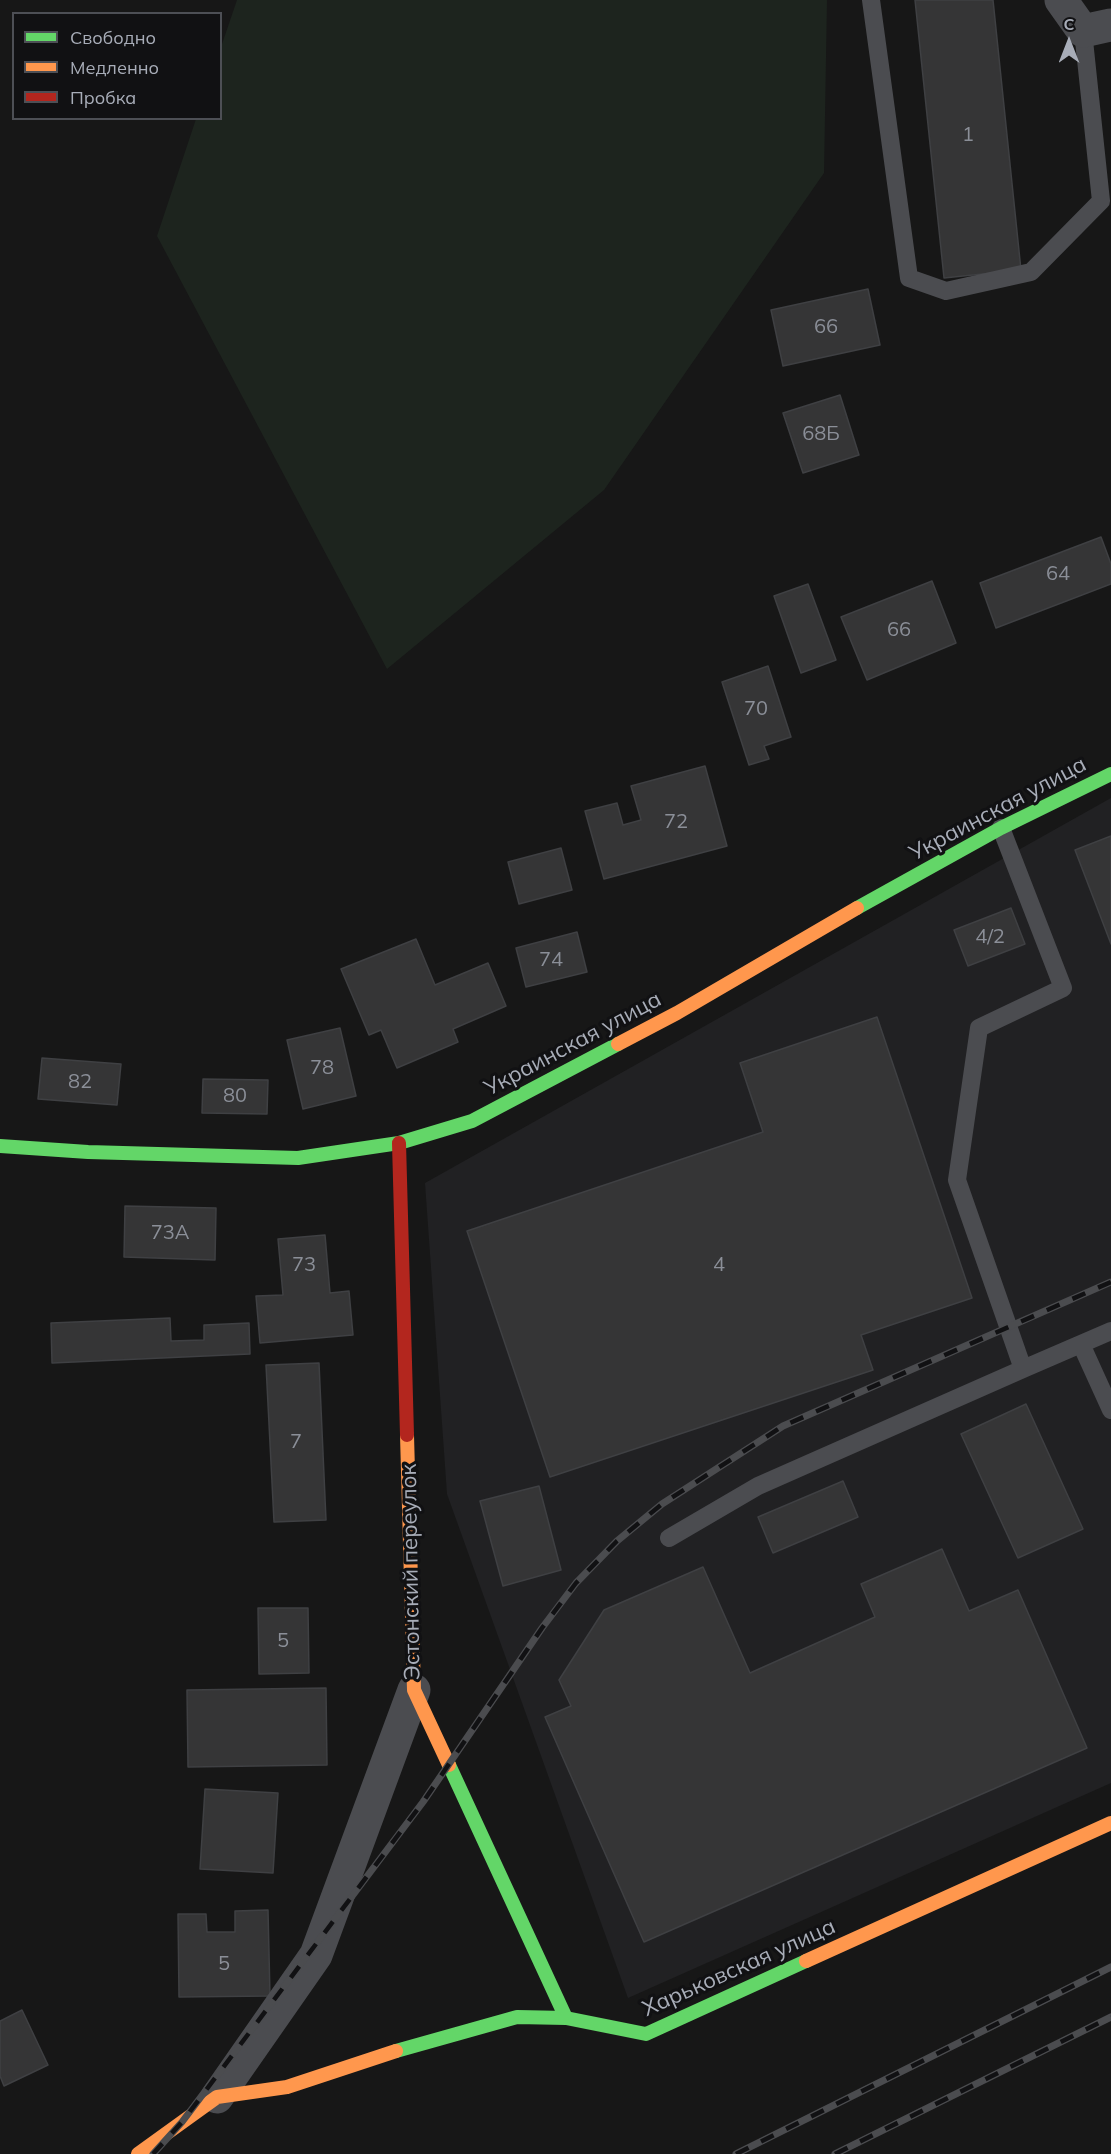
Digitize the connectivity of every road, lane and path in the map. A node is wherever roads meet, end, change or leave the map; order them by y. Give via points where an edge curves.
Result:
1 (871, 0) edge
2 (1061, 0) edge
3 (1097, 28) edge
4 (1111, 774) edge
5 (1001, 828) junction
6 (399, 1143) junction
7 (0, 1146) edge
8 (1111, 1331) edge
9 (1081, 1344) junction
10 (1023, 1369) junction
11 (1111, 1410) edge
12 (669, 1538) dead end
13 (414, 1690) junction
14 (1111, 1823) edge
15 (566, 2018) junction
16 (216, 2097) junction
17 (138, 2154) edge

1 - 3 lane via 909,278 946,291 1031,272 1101,201
2 - 3 street
4 - 5 street, Украинская улица
5 - 6 street, Украинская улица via 677,1013 472,1121
5 - 10 lane via 1063,988 979,1028 957,1180
6 - 7 street, Украинская улица via 298,1158
6 - 13 street, Эстонский переулок
8 - 9 lane
9 - 10 lane
9 - 11 lane
10 - 12 lane via 758,1486
13 - 15 street
13 - 16 street, Эстонский переулок via 316,1955
14 - 15 street, Харьковская улица via 646,2034
15 - 16 street, Харьковская улица via 517,2017 407,2047 287,2088
16 - 17 street, Харьковская улица

